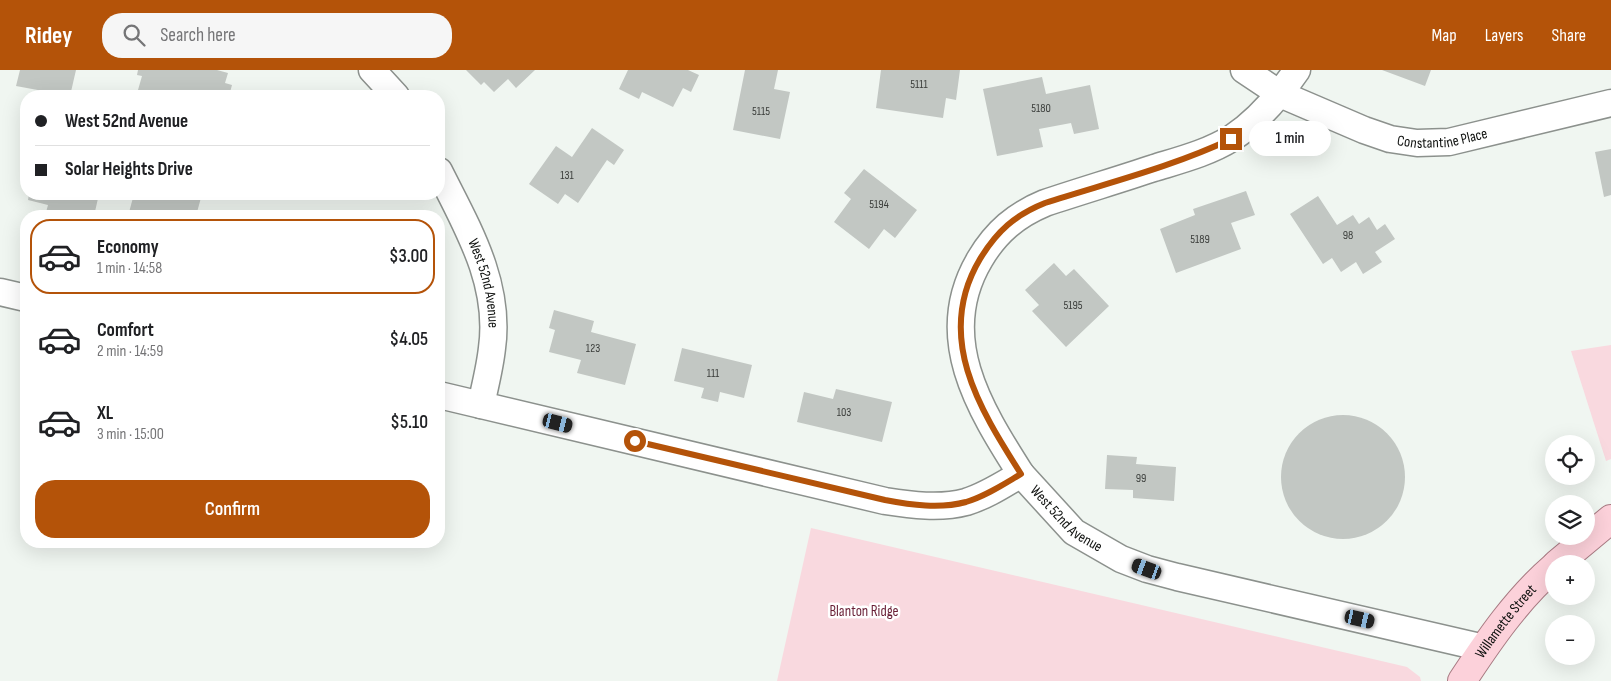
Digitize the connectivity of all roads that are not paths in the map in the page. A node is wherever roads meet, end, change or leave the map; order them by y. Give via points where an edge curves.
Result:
1 (372, 70) edge
2 (1244, 70) edge
3 (1297, 70) edge
4 (390, 90) edge
5 (1280, 94) junction
6 (1611, 103) edge
7 (445, 183) edge
8 (0, 292) edge
9 (20, 297) edge
10 (445, 396) edge
11 (481, 405) junction
12 (1021, 474) junction
13 (1611, 519) edge
14 (1568, 555) edge
15 (1545, 574) edge
16 (1484, 648) junction
17 (1462, 681) edge

1 - 4 street
2 - 5 street, Constantine Place
3 - 5 street
5 - 6 street, Constantine Place via 1364,130 1390,139 1417,143 1450,142
5 - 12 street via 1231,139 1184,159 1028,210 990,243 964,293 960,338 971,385
7 - 11 street, West 52nd Avenue via 479,252 488,280 492,347
8 - 9 street
10 - 11 street, West 52nd Avenue
11 - 12 street, West 52nd Avenue via 912,505 941,506 966,502
12 - 16 street, West 52nd Avenue via 1074,532 1121,559 1147,569
13 - 14 main road
15 - 16 main road, Willamette Street
16 - 17 main road, Willamette Street

